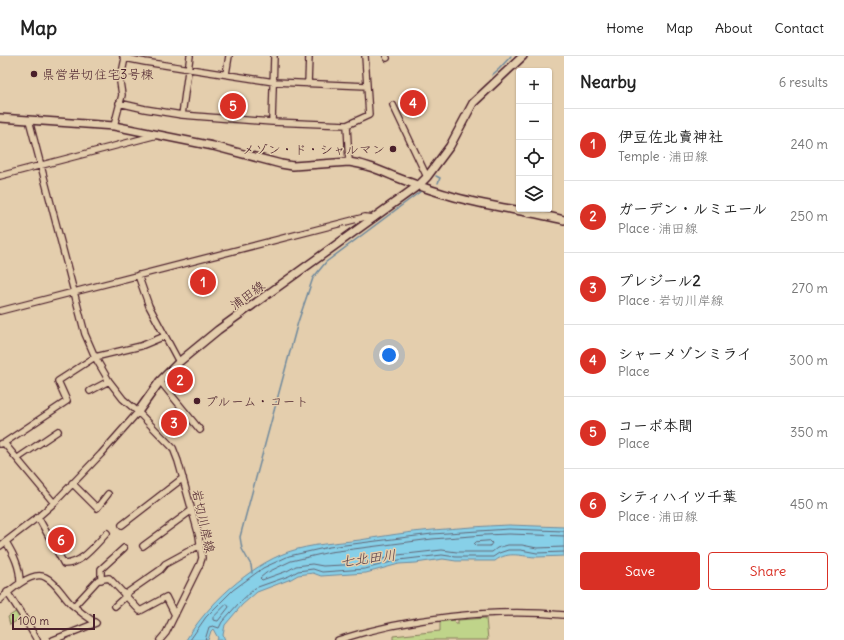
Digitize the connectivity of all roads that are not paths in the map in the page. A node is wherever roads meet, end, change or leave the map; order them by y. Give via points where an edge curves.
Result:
1 (190, 56) edge
2 (229, 56) edge
3 (274, 56) edge
4 (309, 56) edge
5 (365, 56) edge
6 (523, 56) edge
7 (124, 57) edge
8 (146, 59) edge
9 (188, 68) junction
10 (226, 74) junction
11 (274, 82) junction
12 (308, 84) junction
13 (367, 86) junction
14 (120, 104) junction
15 (393, 105) dead end
16 (182, 114) junction
17 (0, 118) edge
18 (28, 120) junction
19 (272, 122) junction
20 (347, 125) junction
21 (114, 126) junction
22 (160, 134) junction
23 (349, 162) junction
24 (40, 165) junction
25 (0, 176) edge
26 (427, 177) junction
27 (418, 186) junction
28 (374, 218) junction
29 (564, 220) edge
30 (138, 275) junction
31 (73, 292) junction
32 (0, 311) edge
33 (165, 336) junction
34 (95, 357) junction
35 (179, 362) junction
36 (109, 381) junction
37 (160, 381) junction
38 (90, 391) dead end
39 (138, 412) junction
40 (200, 430) dead end
41 (58, 431) dead end
42 (2, 443) edge
43 (18, 458) junction
44 (183, 478) junction
45 (72, 484) junction
46 (108, 494) dead end
47 (54, 503) junction
48 (192, 510) junction
49 (38, 517) junction
50 (122, 525) dead end
51 (107, 533) dead end
52 (6, 542) junction
53 (200, 545) junction
54 (0, 546) edge
55 (143, 546) dead end
56 (124, 548) dead end
57 (101, 580) junction
58 (20, 583) junction
59 (7, 592) junction
60 (125, 596) junction
61 (0, 600) edge
62 (74, 606) junction
63 (115, 606) dead end
64 (175, 615) junction
65 (564, 615) edge
66 (37, 640) edge
67 (53, 640) edge
68 (160, 640) edge
69 (338, 640) edge

1 - 9 street
2 - 10 street
3 - 11 street
4 - 12 street
5 - 13 street
6 - 26 street, 浦田線 via 474,103 450,146
7 - 8 street
7 - 14 street
8 - 9 street
9 - 10 street
9 - 16 street
10 - 11 street
11 - 12 street
11 - 19 street
12 - 13 street
13 - 20 street via 368,115
14 - 16 street
14 - 21 street
15 - 26 street
16 - 19 street
17 - 18 street
18 - 21 street
18 - 24 street, 岩切川岸線
19 - 20 street
20 - 23 street
21 - 22 street
22 - 23 street via 292,166
22 - 24 street
23 - 27 street via 368,166
24 - 25 street
24 - 31 street, 岩切川岸線
26 - 27 street, 浦田線
27 - 28 street, 浦田線
27 - 29 street via 470,201
28 - 30 street via 365,217
28 - 35 street, 浦田線 via 227,324
30 - 31 street
30 - 33 street via 149,306
31 - 32 street
31 - 34 street, 岩切川岸線 via 85,334
33 - 34 street via 141,346
33 - 35 street
34 - 36 street, 岩切川岸線
34 - 42 street via 58,381 67,401
35 - 37 street, 浦田線
36 - 38 street
36 - 39 street, 岩切川岸線 via 123,399
37 - 39 street, 浦田線
37 - 40 street
39 - 44 street, 岩切川岸線 via 173,448
39 - 45 street, 浦田線
41 - 43 street
42 - 43 street
43 - 47 street
44 - 48 street, 岩切川岸線
44 - 50 street
45 - 46 street via 97,508
45 - 47 street, 浦田線
47 - 49 street, 浦田線
48 - 53 street, 岩切川岸線
48 - 55 street
49 - 51 street via 64,564 82,558
49 - 52 street, 浦田線
52 - 54 street, 浦田線
52 - 58 street via 16,559
53 - 60 street via 165,564
53 - 64 street, 岩切川岸線 via 200,564
56 - 57 street via 101,569
57 - 60 street via 110,578
57 - 62 street via 98,580
58 - 59 street
58 - 62 street via 36,576 46,577
59 - 61 street
59 - 66 street
60 - 63 street
60 - 64 street via 140,611 166,597
62 - 67 street via 96,623
64 - 68 street, 岩切川岸線
65 - 69 street via 547,613 456,616 410,623

